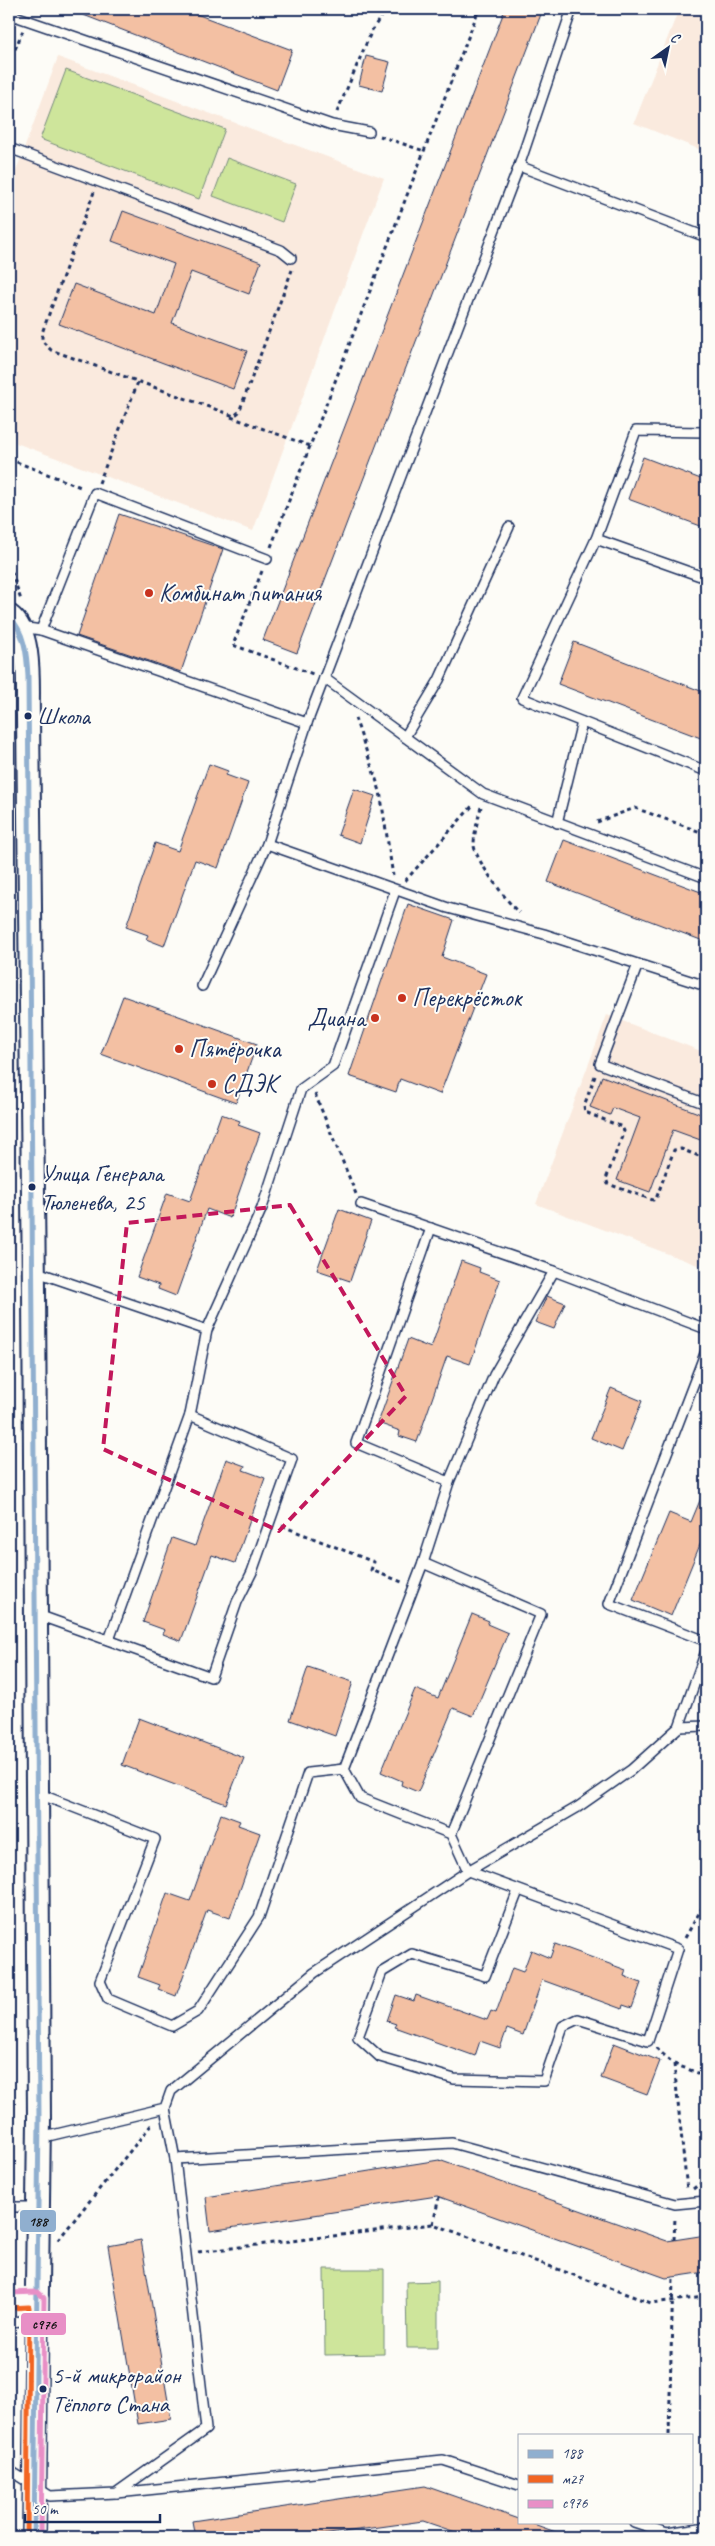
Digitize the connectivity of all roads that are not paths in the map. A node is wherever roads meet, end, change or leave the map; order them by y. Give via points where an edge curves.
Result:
1 (572, 9) edge
2 (9, 14) edge
3 (368, 132) road end
4 (9, 148) edge
5 (519, 166) junction
6 (706, 237) edge
7 (290, 258) road end
8 (706, 429) edge
9 (509, 526) dead end
10 (596, 539) junction
11 (267, 559) road end
12 (706, 578) edge
13 (14, 621) edge
14 (41, 630) junction
15 (324, 678) junction
16 (582, 722) junction
17 (307, 723) junction
18 (405, 737) junction
19 (706, 771) edge
20 (557, 823) junction
21 (267, 844) junction
22 (706, 878) edge
23 (395, 891) junction
24 (638, 964) junction
25 (202, 986) dead end
26 (706, 986) edge
27 (706, 1104) edge
28 (361, 1204) road end
29 (431, 1228) junction
30 (34, 1271) junction
31 (554, 1271) junction
32 (706, 1329) edge
33 (207, 1330) junction
34 (706, 1351) edge
35 (704, 1364) edge
36 (190, 1415) junction
37 (449, 1482) junction
38 (423, 1563) junction
39 (35, 1614) junction
40 (109, 1640) junction
41 (706, 1640) edge
42 (706, 1650) edge
43 (706, 1726) edge
44 (679, 1728) junction
45 (344, 1769) junction
46 (37, 1792) junction
47 (451, 1834) junction
48 (468, 1871) junction
49 (518, 1891) junction
50 (165, 2108) junction
51 (39, 2138) junction
52 (175, 2159) junction
53 (706, 2201) edge
54 (9, 2207) edge
55 (38, 2207) junction
56 (9, 2301) edge
57 (37, 2309) junction
58 (9, 2322) edge
59 (9, 2470) edge
60 (518, 2485) edge
61 (36, 2487) junction
62 (116, 2493) junction
63 (640, 2524) edge
64 (706, 2527) edge
65 (34, 2537) edge

1 - 5 lane
2 - 3 lane via 332,124
4 - 7 lane via 281,250
5 - 6 lane
5 - 15 lane
8 - 10 lane via 705,432 636,431
9 - 18 lane via 439,680
10 - 12 lane
10 - 16 lane via 522,698
11 - 14 lane via 95,493
13 - 14 lane
13 - 30 street via 25,638 28,716
14 - 17 lane
15 - 17 lane
15 - 18 lane
16 - 19 lane
16 - 20 lane
17 - 21 lane
18 - 20 lane via 483,794
20 - 22 lane
21 - 23 lane
21 - 25 lane
23 - 24 lane
23 - 33 lane via 333,1066 301,1089 262,1208
24 - 26 lane
24 - 27 lane via 600,1064
28 - 29 lane
29 - 31 lane
29 - 37 lane via 356,1442
30 - 33 lane
30 - 39 street
31 - 32 lane
31 - 37 lane via 494,1375
33 - 36 lane
34 - 35 lane
35 - 41 lane via 609,1604
36 - 40 lane
36 - 40 lane via 292,1459 252,1572 237,1602 211,1677
37 - 38 lane
38 - 45 lane
38 - 47 lane via 541,1614
39 - 40 lane
39 - 46 street
42 - 44 lane
43 - 44 lane
44 - 48 lane via 631,1770 578,1807
45 - 46 lane via 308,1773 259,1917 198,2011 172,2026 108,1999 100,1981 155,1839
45 - 47 lane via 360,1798
46 - 51 street
47 - 48 lane
48 - 49 lane
48 - 50 lane via 314,1973 171,2090
49 - 49 lane via 485,1976 412,1954 382,1972 358,2037 380,2057 454,2079 544,2080 564,2026 578,2019 648,2041 678,1949
50 - 51 lane
50 - 52 lane
51 - 55 street
52 - 53 lane via 452,2143 675,2204
52 - 62 lane via 206,2429
54 - 55 lane
55 - 57 street
56 - 57 lane
57 - 58 lane
57 - 61 street
59 - 61 lane
60 - 62 lane via 443,2460
61 - 62 lane via 50,2496
61 - 65 street
63 - 64 lane via 667,2533

